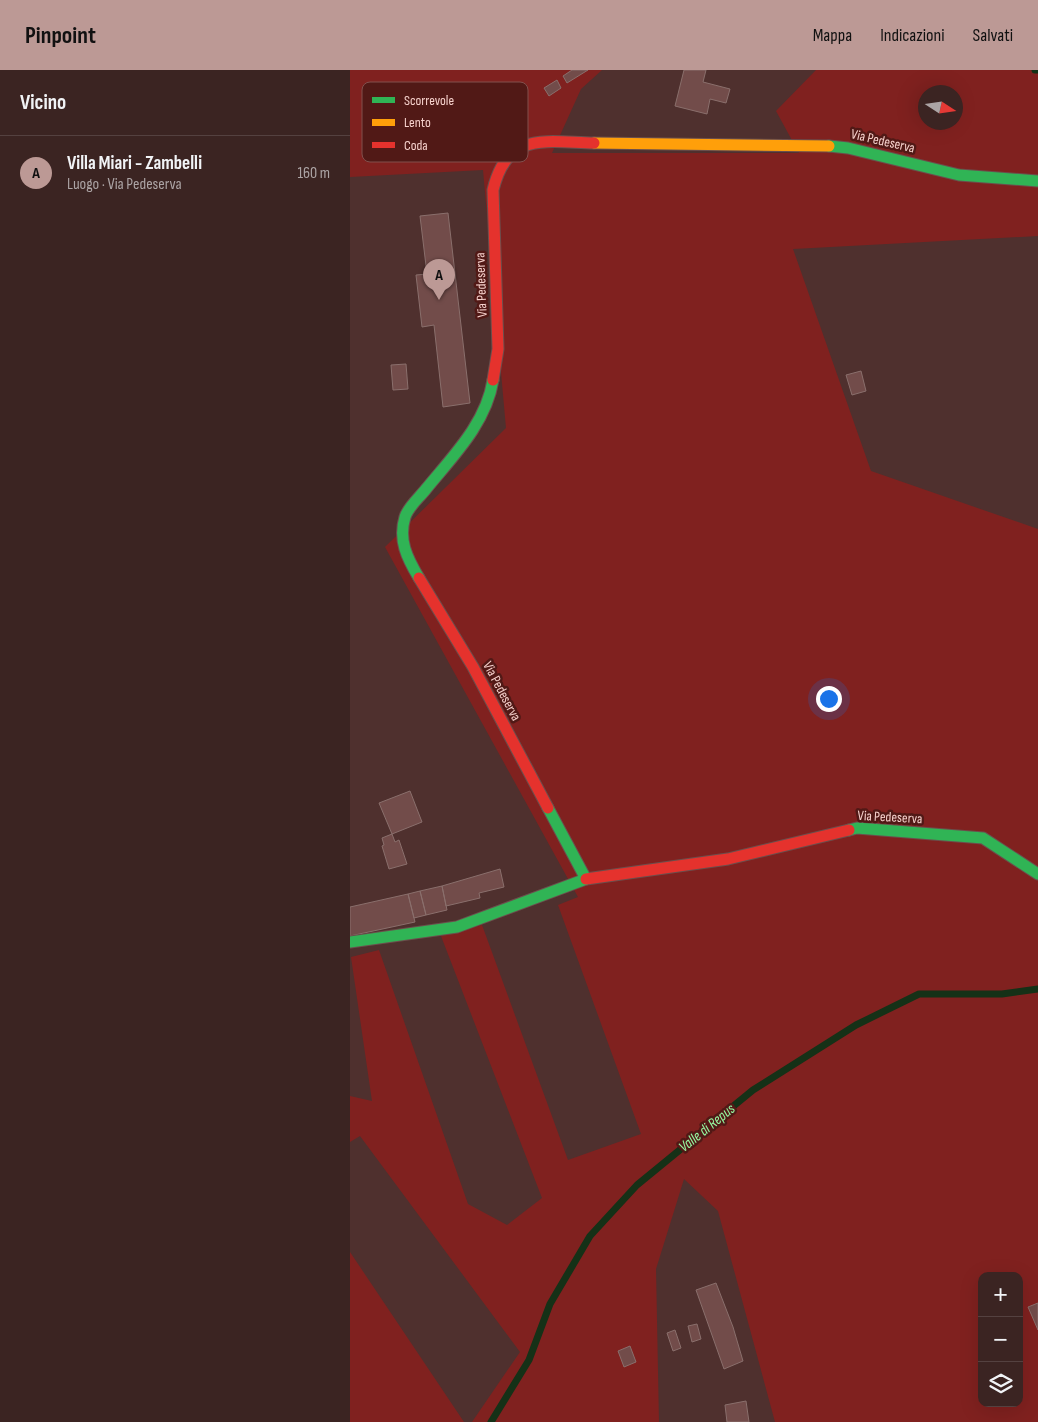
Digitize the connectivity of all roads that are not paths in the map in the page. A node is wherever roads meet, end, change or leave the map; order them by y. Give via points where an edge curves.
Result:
1 (528, 143) edge
2 (504, 162) edge
3 (1038, 180) edge
4 (1038, 874) edge
5 (586, 879) junction
6 (350, 942) edge

1 - 3 street, Via Pedeserva via 825,146 848,148 959,174
2 - 5 street, Via Pedeserva via 499,167 493,190 498,349 491,392 484,412 469,436 406,514 402,542 406,557 473,667
4 - 5 street, Via Pedeserva via 983,838 857,828 728,860
5 - 6 street, Via Pedeserva via 457,927

